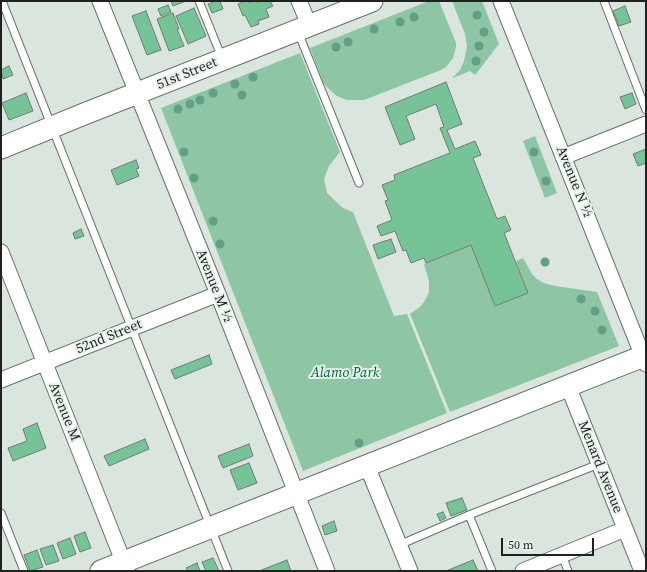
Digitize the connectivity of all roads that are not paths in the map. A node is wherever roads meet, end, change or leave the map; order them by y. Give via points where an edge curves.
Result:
1 (2, 1) edge
2 (100, 1) edge
3 (199, 1) edge
4 (299, 1) edge
5 (372, 1) edge
6 (501, 1) edge
7 (604, 1) edge
8 (304, 29) junction
9 (223, 60) junction
10 (137, 94) junction
11 (646, 110) edge
12 (646, 124) edge
13 (52, 127) junction
14 (1, 148) edge
15 (564, 157) junction
16 (359, 183) dead end
17 (1, 252) edge
18 (218, 294) junction
19 (131, 328) junction
20 (645, 358) edge
21 (44, 363) junction
22 (1, 380) edge
23 (568, 386) junction
24 (599, 464) junction
25 (367, 466) junction
26 (296, 494) junction
27 (1, 513) edge
28 (469, 515) junction
29 (211, 528) junction
30 (625, 529) junction
31 (399, 545) junction
32 (562, 555) junction
33 (125, 566) edge
34 (24, 571) edge
35 (101, 571) edge
36 (228, 571) edge
37 (327, 571) edge
38 (410, 571) edge
39 (492, 571) edge
40 (523, 571) edge
41 (568, 571) edge
42 (642, 571) edge

1 - 13 lane
2 - 10 street, Avenue M ½
3 - 9 lane
4 - 8 street
5 - 8 main road, 51st Street
6 - 15 street, Avenue N ½
7 - 11 lane
8 - 9 main road, 51st Street
8 - 16 lane
9 - 10 main road, 51st Street
10 - 13 main road, 51st Street
10 - 18 street, Avenue M ½
12 - 15 street
13 - 14 main road, 51st Street
13 - 19 lane
15 - 20 street, Avenue N ½
17 - 21 street, Avenue M
18 - 19 street, 52nd Street
18 - 26 street, Avenue M ½
19 - 21 street, 52nd Street
19 - 29 lane
20 - 23 main road
21 - 22 street, 52nd Street
21 - 33 street, Avenue M
23 - 24 street, Menard Avenue
23 - 25 main road
24 - 28 lane
24 - 30 street, Menard Avenue
25 - 26 main road
25 - 31 street
26 - 29 main road
26 - 37 street, Avenue M ½
27 - 34 lane
28 - 31 lane
28 - 39 lane
29 - 33 main road
29 - 36 lane
30 - 32 street
30 - 42 street, Menard Avenue
31 - 38 street
32 - 40 street
32 - 41 lane
33 - 35 main road

